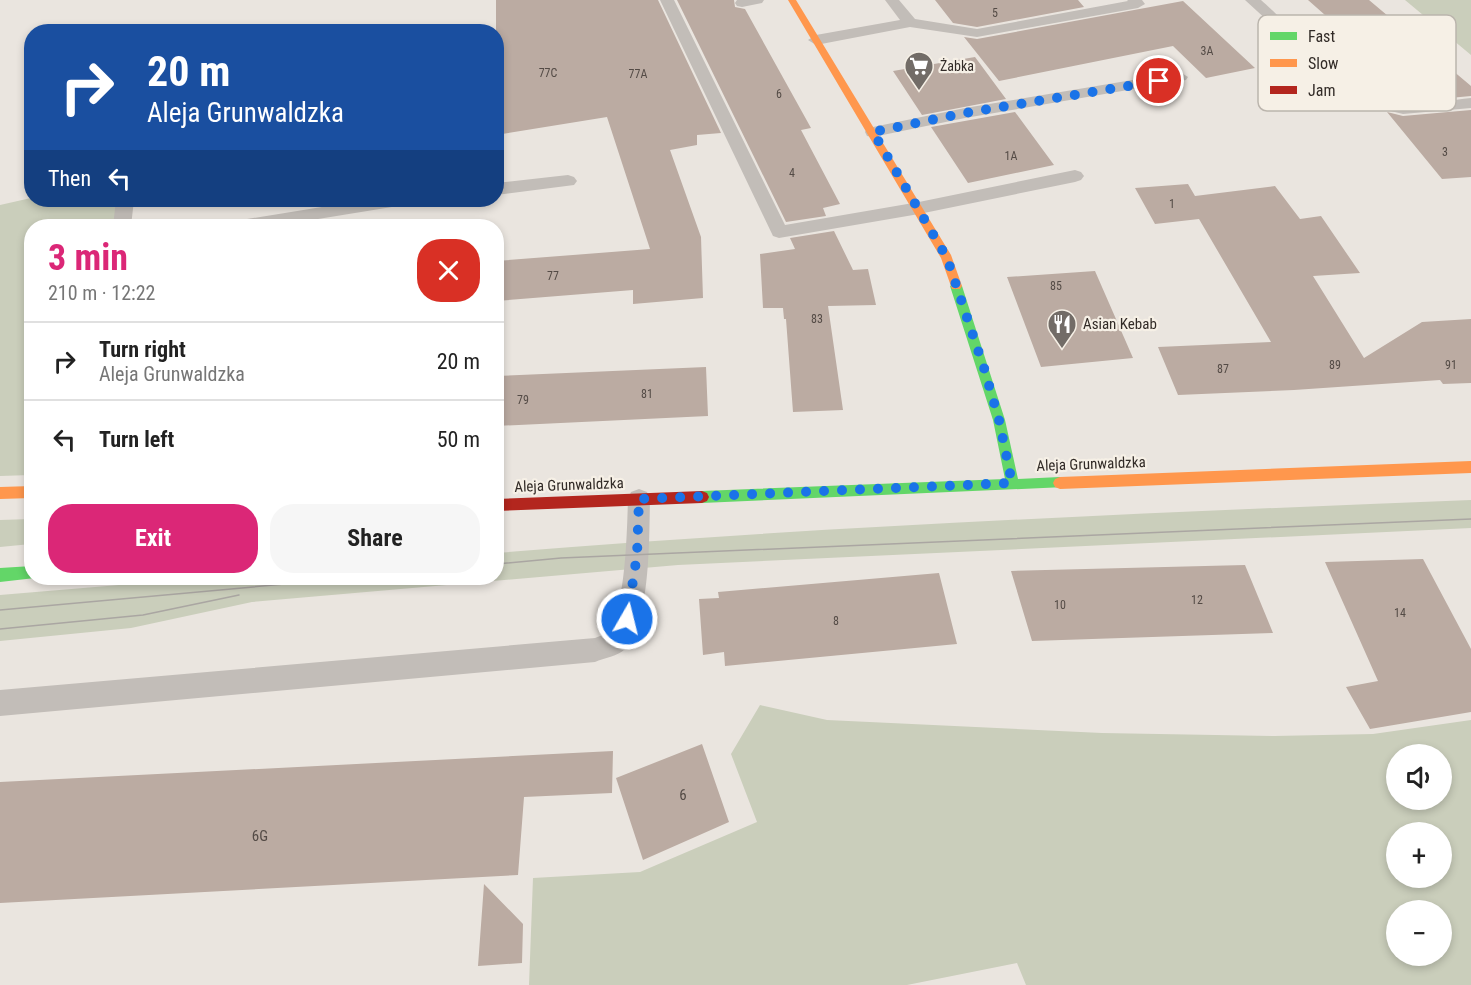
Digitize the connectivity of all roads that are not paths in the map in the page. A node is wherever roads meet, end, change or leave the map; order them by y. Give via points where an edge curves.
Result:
1 (757, 0) edge
2 (792, 0) edge
3 (892, 0) edge
4 (1134, 0) edge
5 (1252, 0) edge
6 (742, 3) dead end
7 (670, 7) edge
8 (692, 12) dead end
9 (1270, 15) edge
10 (910, 23) junction
11 (816, 40) junction
12 (1180, 77) dead end
13 (1471, 103) edge
14 (1456, 104) edge
15 (873, 132) junction
16 (1075, 176) dead end
17 (568, 181) dead end
18 (504, 188) edge
19 (356, 207) edge
20 (919, 208) junction
21 (283, 219) edge
22 (1471, 466) edge
23 (1012, 483) junction
24 (24, 492) edge
25 (0, 493) edge
26 (639, 499) junction
27 (504, 505) edge
28 (24, 573) edge
29 (0, 575) edge
30 (0, 703) edge

1 - 6 lane
2 - 11 main road
3 - 10 lane
4 - 10 lane via 1138,4 977,33
5 - 9 lane
7 - 8 lane
7 - 20 lane via 779,232
10 - 11 lane
11 - 15 main road
12 - 15 lane
13 - 14 lane
15 - 20 main road
16 - 20 lane
17 - 18 lane
19 - 21 lane
20 - 23 main road via 947,258 994,403
22 - 23 main road, Aleja Grunwaldzka
23 - 26 main road, Aleja Grunwaldzka
24 - 25 main road
26 - 27 main road, Aleja Grunwaldzka
26 - 30 lane via 637,555 627,619 616,641 595,650
28 - 29 main road

